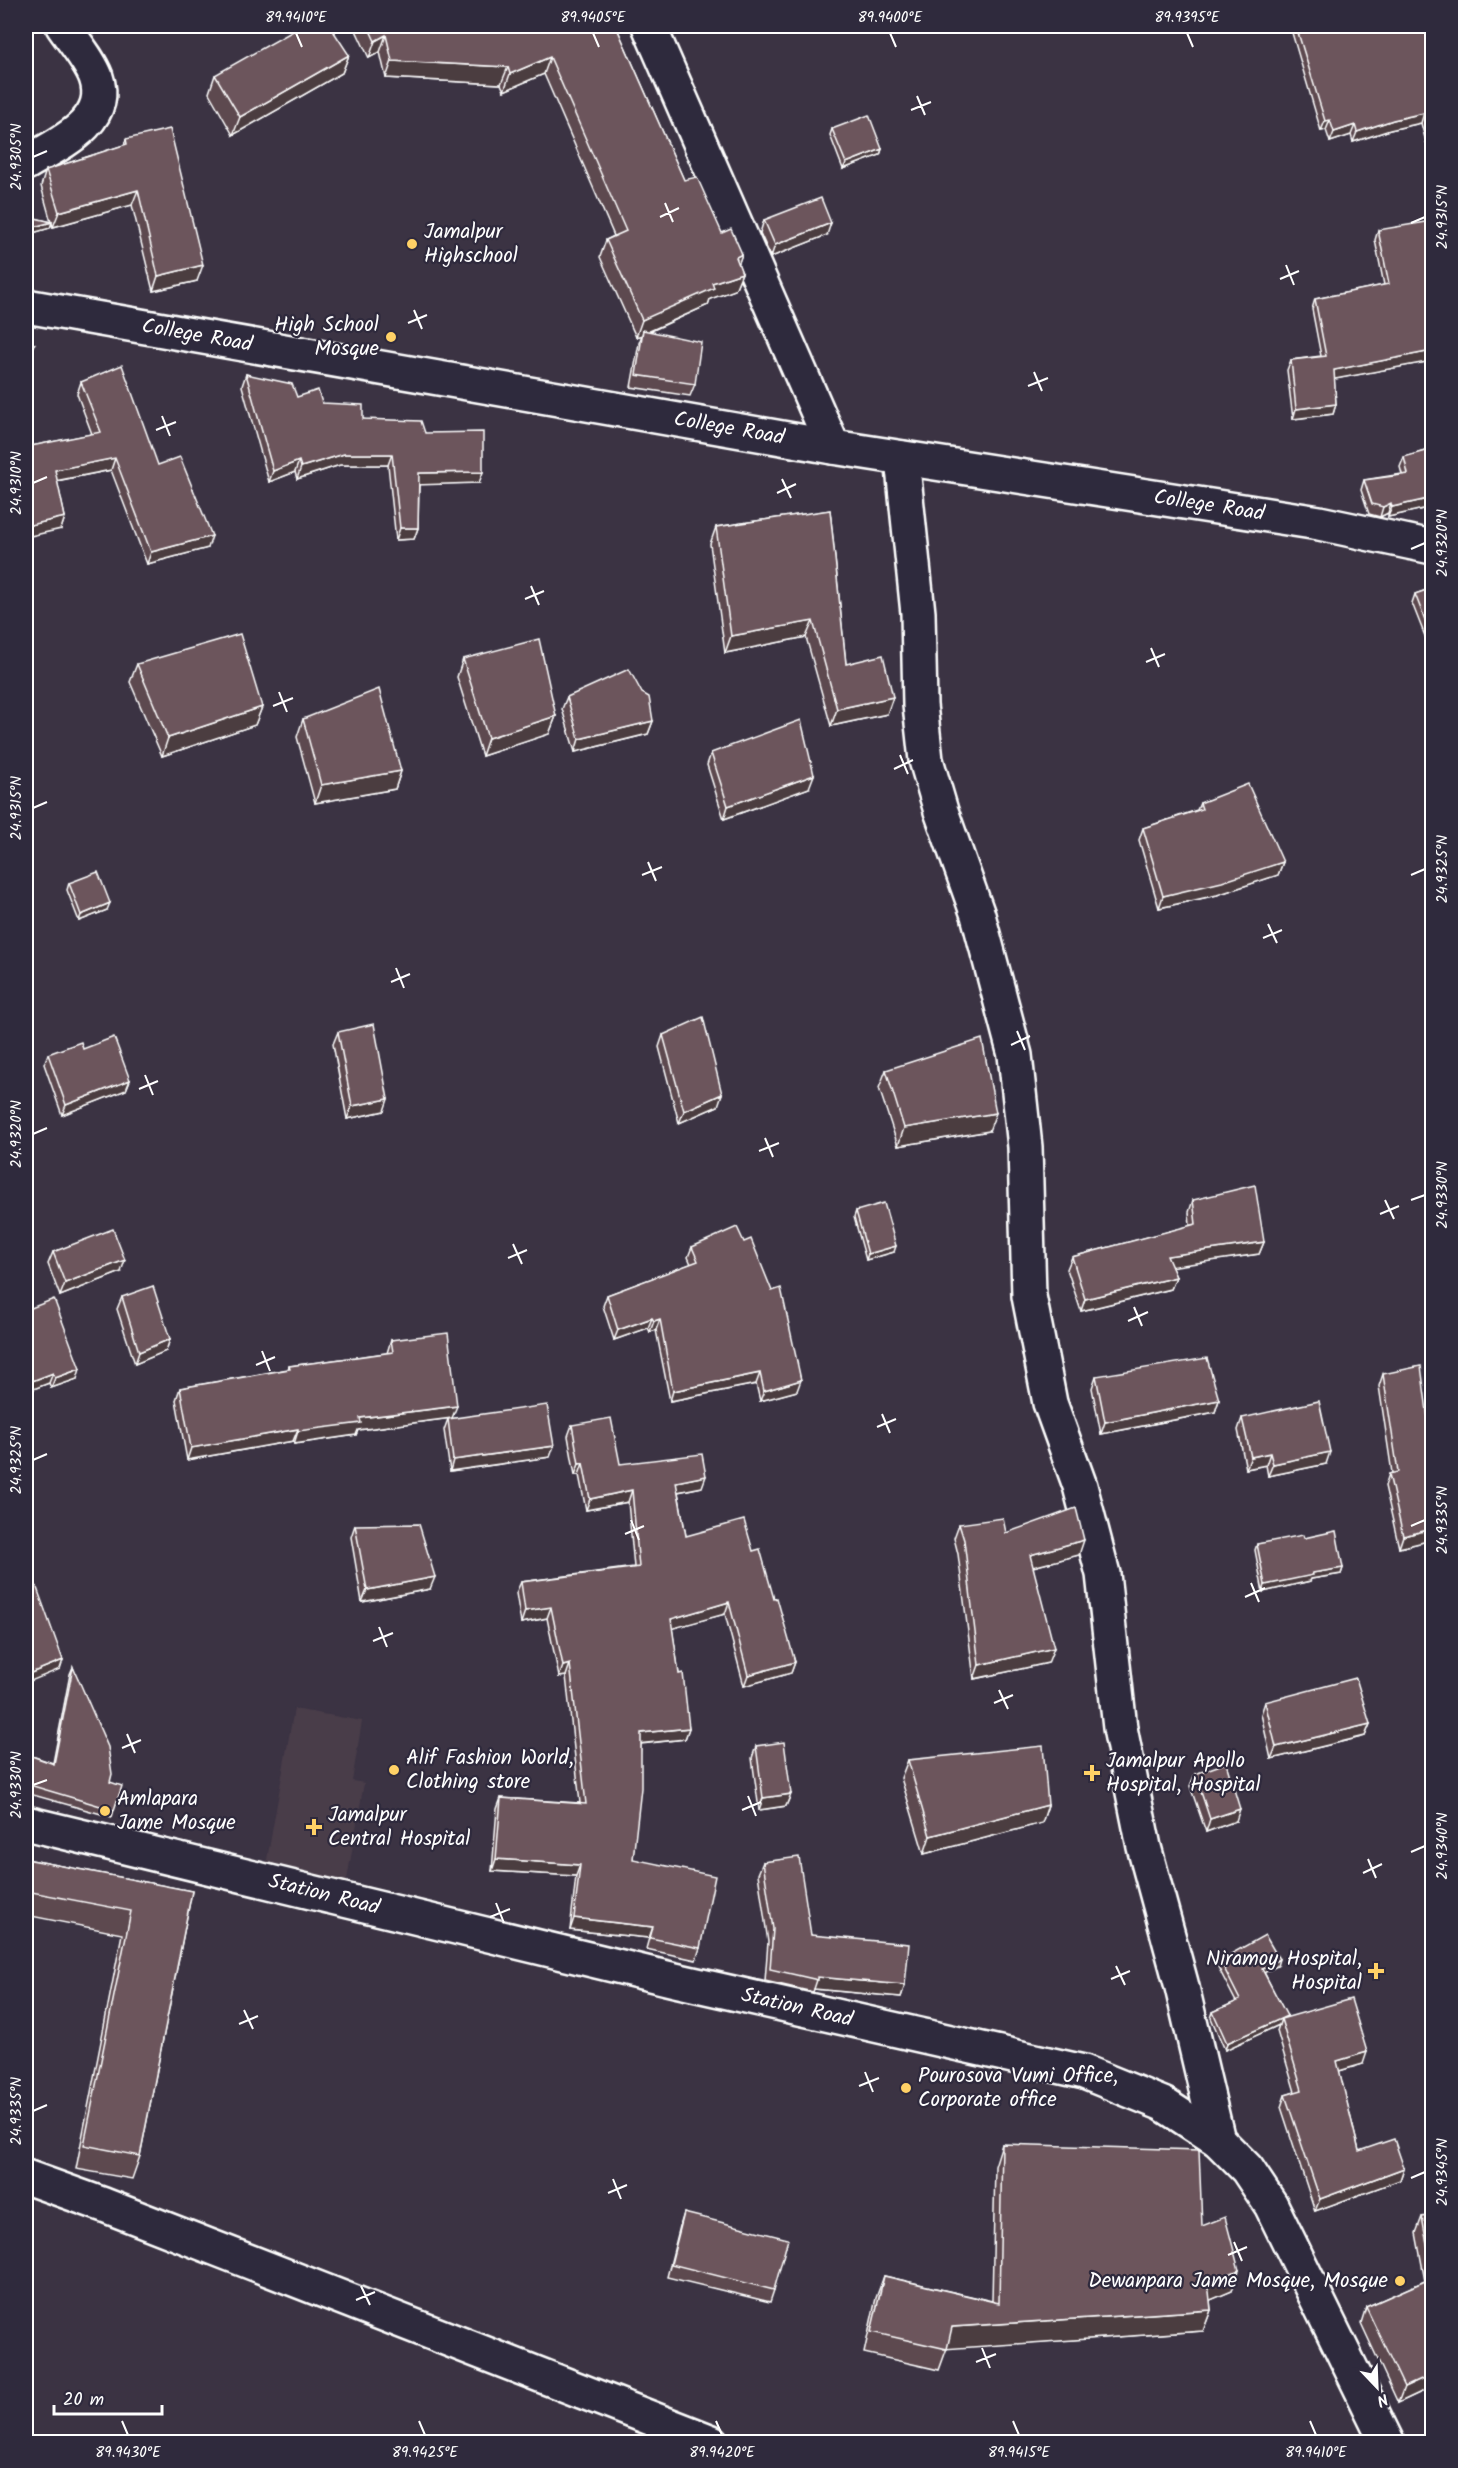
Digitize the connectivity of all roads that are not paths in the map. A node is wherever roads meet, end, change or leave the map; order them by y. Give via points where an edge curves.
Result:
1 (63, 26) edge
2 (649, 26) edge
3 (26, 163) edge
4 (26, 306) edge
5 (833, 447) junction
6 (902, 458) junction
7 (1432, 547) edge
8 (26, 1822) edge
9 (1218, 2140) junction
10 (26, 2177) edge
11 (712, 2442) edge
12 (1387, 2442) edge

1 - 3 street via 96,78 99,100 90,120 77,132
2 - 5 street
4 - 5 street, College Road
5 - 6 street, College Road
6 - 7 street, College Road via 1319,523
6 - 9 street via 918,613 920,705 926,760 978,915 1015,1055 1025,1147 1029,1296 1047,1393 1080,1486 1103,1574 1120,1728 1142,1836
8 - 9 street, Station Road via 675,1980 1084,2072 1163,2104
9 - 12 street, Station Road via 1247,2169 1271,2205
10 - 11 street

